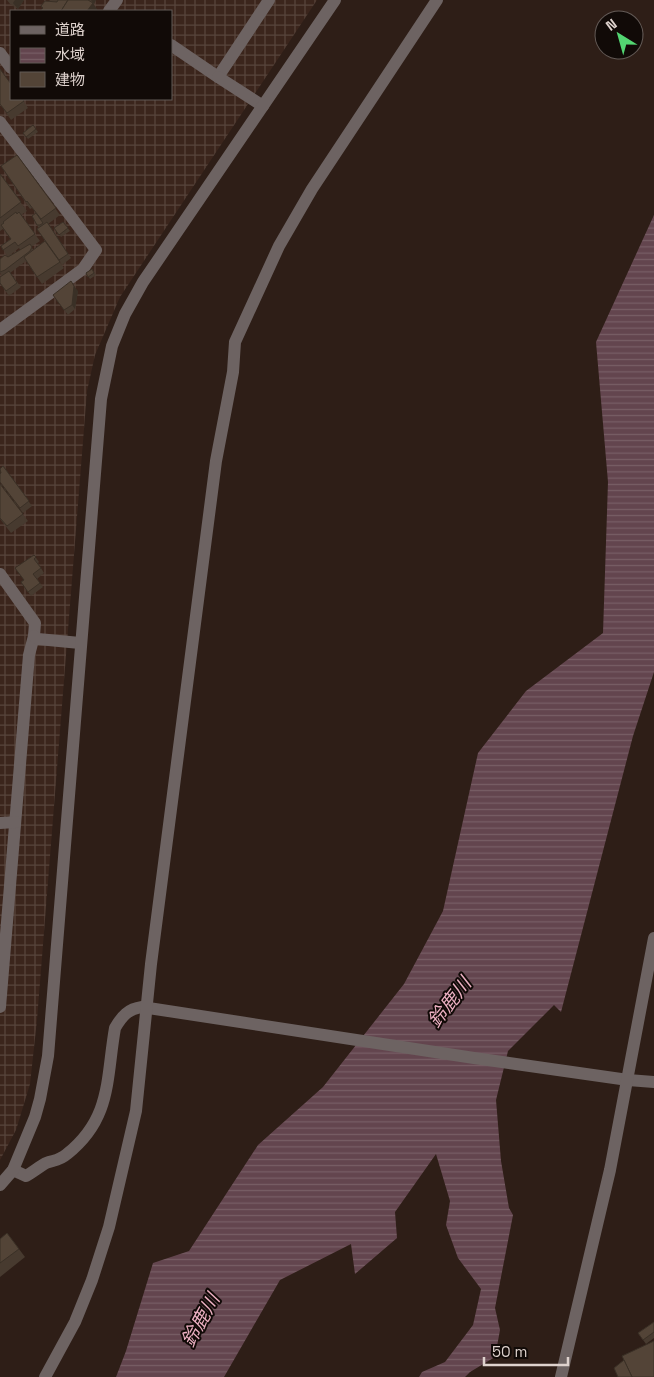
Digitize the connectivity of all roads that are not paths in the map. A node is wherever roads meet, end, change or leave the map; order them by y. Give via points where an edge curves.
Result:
1 (269, 0) edge
2 (335, 0) edge
3 (437, 0) edge
4 (172, 46) edge
5 (0, 53) edge
6 (10, 67) edge
7 (218, 77) junction
8 (258, 103) junction
9 (0, 122) edge
10 (0, 330) edge
11 (2, 583) edge
12 (36, 637) junction
13 (75, 642) junction
14 (15, 822) junction
15 (0, 823) edge
16 (654, 938) edge
17 (0, 1007) edge
18 (150, 1008) junction
19 (622, 1079) junction
20 (654, 1082) edge
21 (13, 1170) junction
22 (0, 1185) edge
23 (45, 1377) edge
24 (561, 1377) edge

1 - 7 street
2 - 8 street
3 - 18 street via 312,189 279,246 235,342 233,372 216,461 152,964
4 - 7 street
5 - 6 street
7 - 8 street
8 - 13 street via 144,282 125,314 112,346 101,399
9 - 10 street via 96,250 83,268
11 - 12 street via 35,623
12 - 13 street
12 - 14 street via 29,655
13 - 21 street via 47,1063 35,1118
14 - 15 street
14 - 17 street
16 - 19 street
18 - 19 street
18 - 21 street via 132,1009 115,1028 106,1094 90,1132 57,1161 47,1163 26,1176
18 - 23 street via 136,1111 109,1227 75,1322
19 - 20 street
19 - 24 street via 610,1170
21 - 22 street

